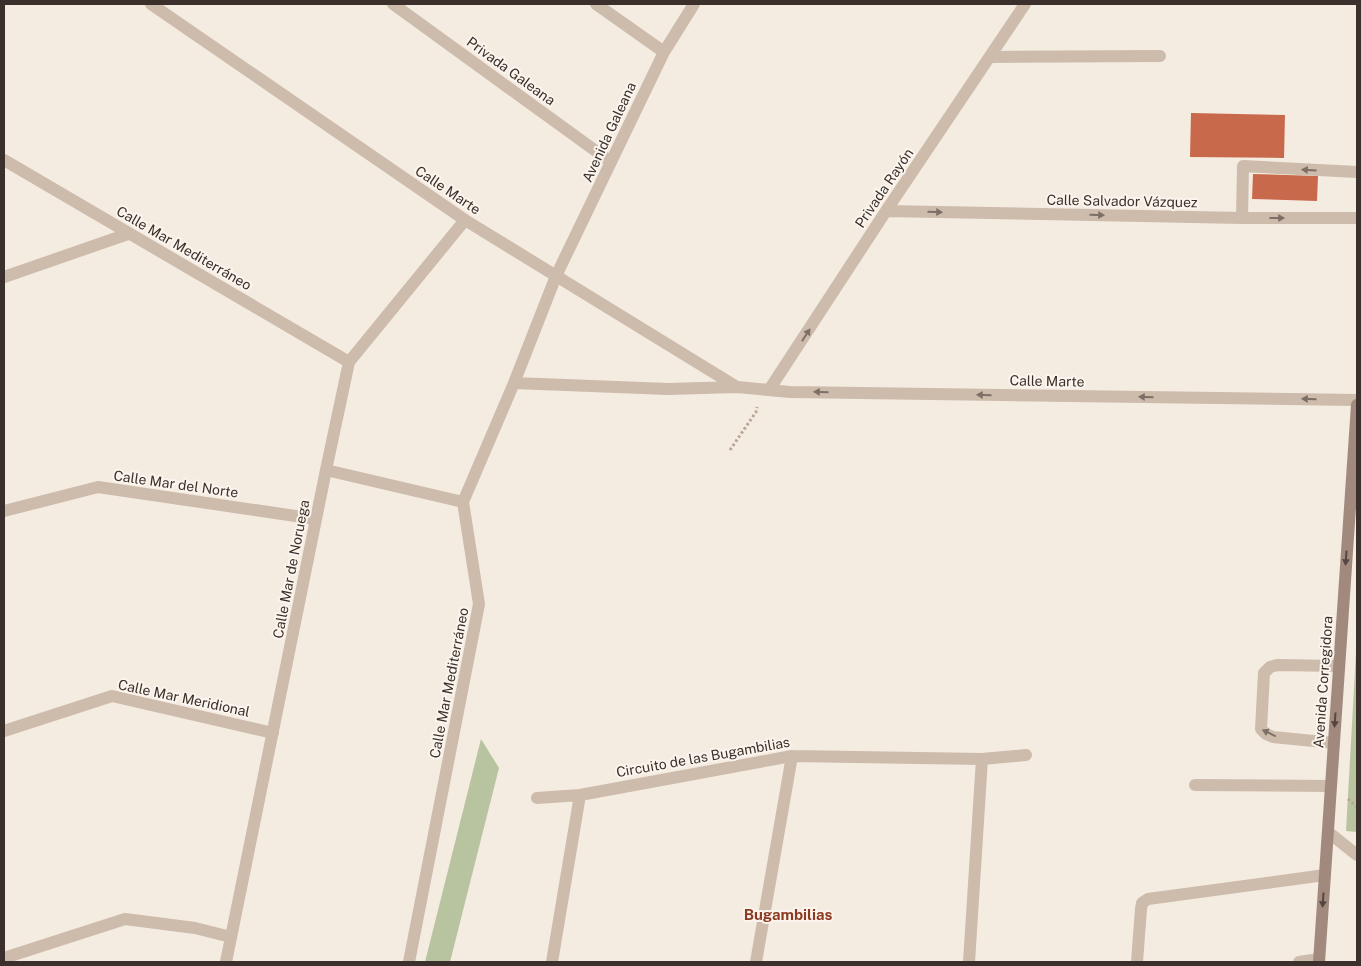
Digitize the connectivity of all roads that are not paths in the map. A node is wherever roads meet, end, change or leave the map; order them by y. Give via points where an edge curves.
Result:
1 (151, 4) edge
2 (393, 4) edge
3 (596, 4) edge
4 (694, 4) edge
5 (1025, 4) edge
6 (664, 52) junction
7 (1160, 56) dead end
8 (990, 57) junction
9 (4, 160) edge
10 (611, 162) junction
11 (1357, 172) edge
12 (886, 211) junction
13 (1242, 218) junction
14 (1357, 218) edge
15 (465, 220) junction
16 (128, 234) junction
17 (556, 276) junction
18 (4, 277) edge
19 (349, 362) junction
20 (514, 383) junction
21 (737, 387) junction
22 (764, 390) junction
23 (1357, 400) edge
24 (1357, 405) edge
25 (1356, 440) edge
26 (326, 470) junction
27 (463, 502) junction
28 (4, 511) edge
29 (316, 519) junction
30 (1353, 520) edge
31 (1339, 666) junction
32 (4, 731) edge
33 (273, 733) junction
34 (1334, 743) junction
35 (1026, 755) dead end
36 (792, 756) junction
37 (982, 758) junction
38 (1195, 785) dead end
39 (1331, 786) junction
40 (580, 795) junction
41 (537, 798) dead end
42 (1328, 832) junction
43 (1357, 855) edge
44 (1325, 875) junction
45 (231, 937) junction
46 (4, 958) edge
47 (1319, 961) edge
48 (226, 962) edge
49 (409, 962) edge
50 (552, 962) edge
51 (756, 962) edge
52 (969, 962) edge
53 (1137, 962) edge
54 (1299, 962) edge

1 - 15 street, Calle Marte
2 - 10 street, Privada Galeana
3 - 6 street
4 - 6 street, Avenida Galeana
5 - 8 street, Privada Rayón
6 - 10 street, Avenida Galeana
7 - 8 street
8 - 12 street, Privada Rayón
9 - 16 street, Calle Mar Mediterráneo
10 - 17 street, Avenida Galeana
11 -> 13 street via 1243,166
12 -> 13 street, Calle Salvador Vázquez
22 -> 12 street, Privada Rayón
13 -> 14 street, Calle Salvador Vázquez
15 - 17 street, Calle Marte
15 - 19 street, Calle Mar de Noruega
16 - 18 street
16 - 19 street, Calle Mar Mediterráneo
17 - 20 street
17 - 21 street, Calle Marte
19 - 26 street, Calle Mar de Noruega
20 - 21 street, Calle Marte via 668,389
20 - 27 street
21 - 22 street, Calle Marte
23 -> 22 street, Calle Marte
24 - 25 main road, Avenida Corregidora
25 - 30 main road, Avenida Corregidora
26 - 27 street
26 - 29 street, Calle Mar de Noruega
27 - 49 street, Calle Mar Mediterráneo via 480,604
28 - 29 street, Calle Mar del Norte via 98,487
29 - 33 street, Calle Mar de Noruega
30 -> 31 main road, Avenida Corregidora
31 -> 34 main road, Avenida Corregidora
34 -> 31 street via 1266,734 1261,729 1264,673 1277,665
32 - 33 street, Calle Mar Meridional via 112,696
33 - 45 street, Calle Mar de Noruega
34 - 39 main road, Avenida Corregidora
35 - 37 street, Circuito de las Bugambilias
36 - 37 street, Circuito de las Bugambilias
36 - 40 street, Circuito de las Bugambilias
36 - 51 street
37 - 52 street
38 - 39 street
39 - 42 main road, Avenida Corregidora
40 - 41 street, Circuito de las Bugambilias
40 - 50 street
42 - 43 street
42 - 44 main road, Avenida Corregidora
44 -> 47 main road, Avenida Corregidora
44 - 53 street via 1148,899 1142,903
45 - 46 street via 195,928 125,919
45 - 48 street, Calle Mar de Noruega
47 - 54 street

